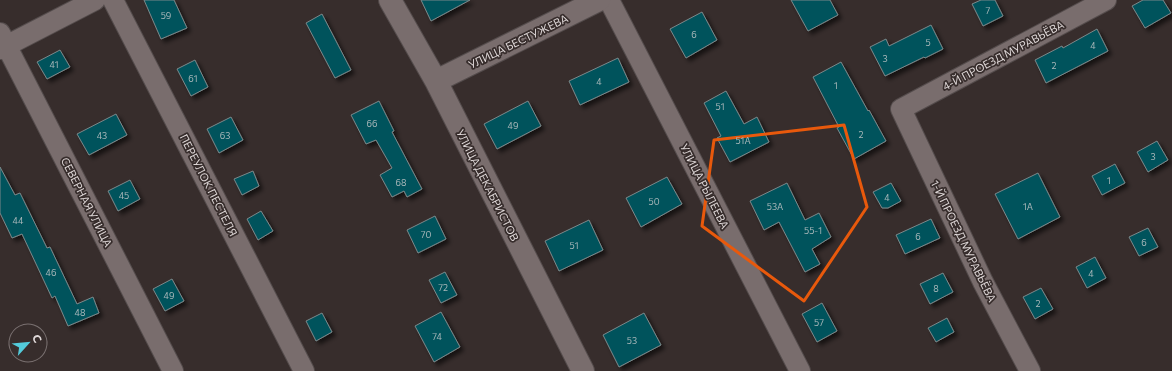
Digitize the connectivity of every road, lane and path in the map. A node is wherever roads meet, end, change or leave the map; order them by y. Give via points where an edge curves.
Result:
1 (94, 0) edge
2 (113, 0) edge
3 (390, 0) edge
4 (599, 0) edge
5 (609, 0) edge
6 (1106, 0) edge
7 (2, 42) edge
8 (436, 81) junction
9 (901, 109) joint
10 (173, 371) edge
11 (304, 371) edge
12 (583, 371) edge
13 (800, 371) edge
14 (1030, 371) edge

1 - 7 street
2 - 11 street, ПЕРЕУЛОК ПЕСТЕЛЯ
3 - 8 street, УЛИЦА ДЕКАБРИСТОВ
4 - 8 street, УЛИЦА БЕСТУЖЕВА
5 - 13 street, УЛИЦА РЫЛЕЕВА
6 - 9 street, 4-Й ПРОЕЗД МУРАВЬЁВА
7 - 10 street, СЕВЕРНАЯ УЛИЦА
8 - 12 street, УЛИЦА ДЕКАБРИСТОВ
9 - 14 street, 1-Й ПРОЕЗД МУРАВЬЁВА via 983,282

